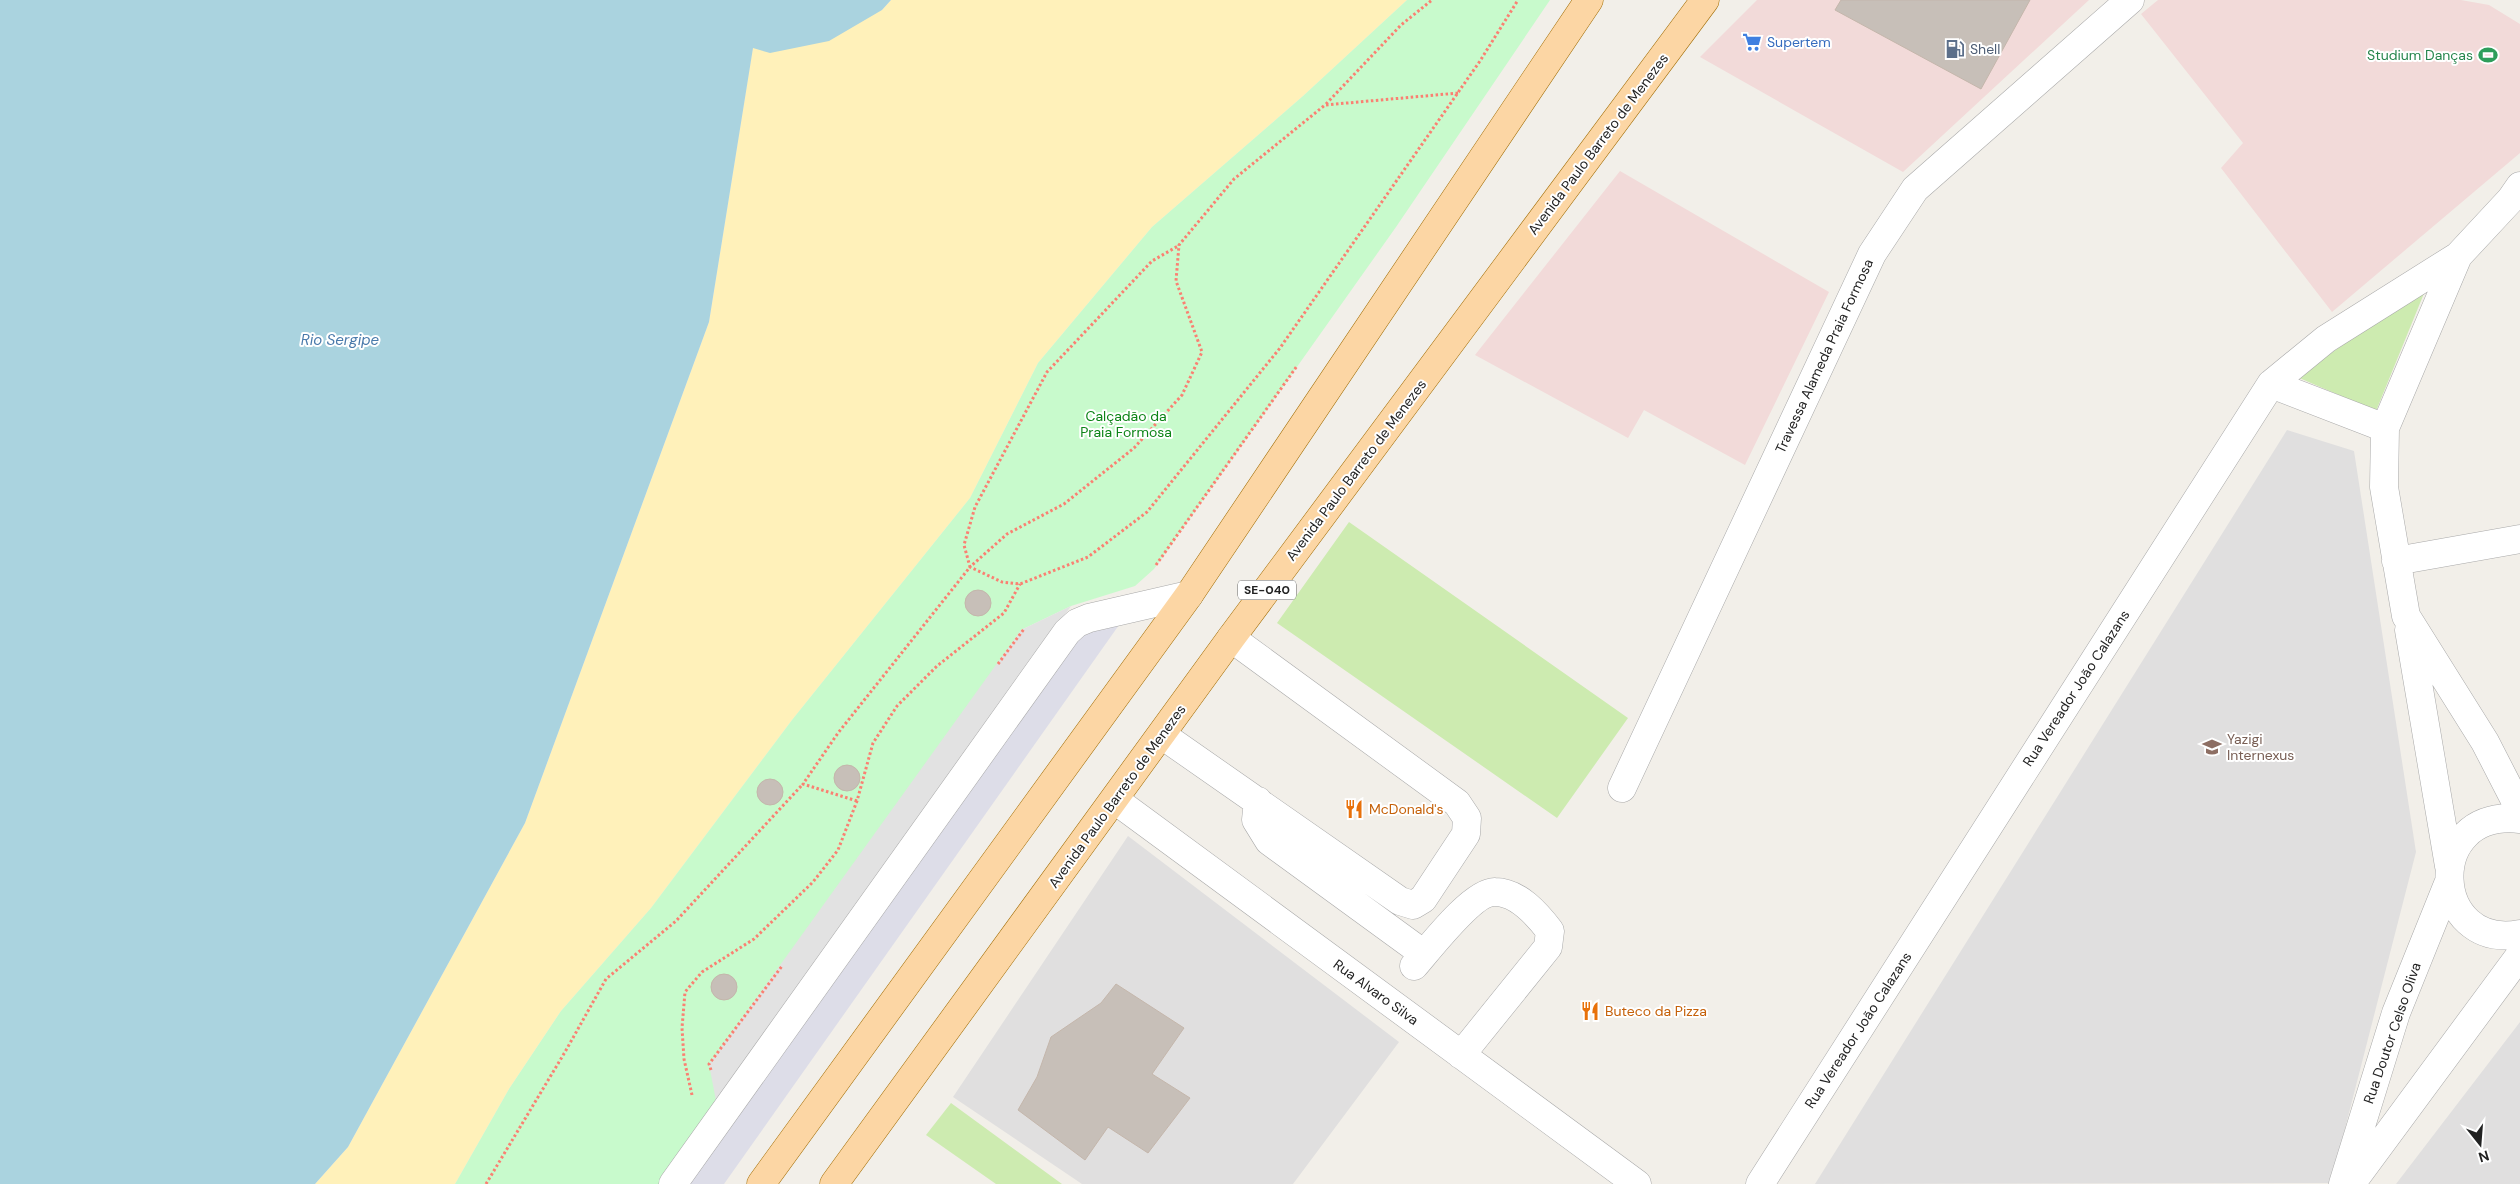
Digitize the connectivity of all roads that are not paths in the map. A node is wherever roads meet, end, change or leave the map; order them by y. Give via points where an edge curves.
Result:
1 (1589, 0) edge
2 (1705, 0) edge
3 (2130, 0) edge
4 (2517, 192) edge
5 (2458, 256) junction
6 (2271, 384) junction
7 (2385, 428) junction
8 (2520, 539) edge
9 (2396, 561) junction
10 (1189, 595) junction
11 (2406, 616) junction
12 (1231, 638) junction
13 (1162, 734) junction
14 (1622, 788) dead end
15 (1115, 800) junction
16 (1258, 802) junction
17 (2520, 810) edge
18 (2520, 819) edge
19 (2449, 875) junction
20 (2520, 934) edge
21 (2520, 955) edge
22 (1461, 1055) junction
23 (674, 1184) edge
24 (762, 1184) edge
25 (834, 1184) edge
26 (1637, 1184) edge
27 (1760, 1184) edge
28 (2343, 1184) edge
29 (2350, 1184) edge

1 - 10 main road
2 - 12 main road, Avenida Paulo Barreto de Menezes / SE-040
3 - 14 street, Travessa Alameda Praia Formosa via 1915,189 1872,254
4 - 5 street, Rua Vereador João Calazans
5 - 6 street, Rua Vereador João Calazans via 2326,339
5 - 7 street, Rua Vereador João Calazans
6 - 7 street
6 - 27 street, Rua Vereador João Calazans
7 - 9 street, Rua Vereador João Calazans via 2384,487
8 - 9 street
9 - 11 street, Rua Vereador João Calazans
10 - 23 street via 1089,618 1067,632
10 - 24 main road
11 - 17 street, Rua Vereador João Calazans via 2485,742
11 - 19 street
12 - 13 main road, Avenida Paulo Barreto de Menezes / SE-040
12 - 16 street via 1457,803 1467,818 1466,834 1423,899 1413,905 1400,901
13 - 15 main road, Avenida Paulo Barreto de Menezes / SE-040
13 - 16 street
15 - 22 street, Rua Alvaro Silva
15 - 25 main road, Avenida Paulo Barreto de Menezes / SE-040
16 - 22 street via 1256,820 1269,841 1419,960 1471,903 1494,892 1512,895 1539,917 1550,931 1548,947
18 - 19 street, Rua Doutor Celso Oliva via 2505,817 2486,821 2469,832 2456,847
19 - 20 street via 2453,901 2476,927 2492,934
19 - 28 street, Rua Doutor Celso Oliva via 2396,1013
21 - 29 street
22 - 26 street, Rua Alvaro Silva

